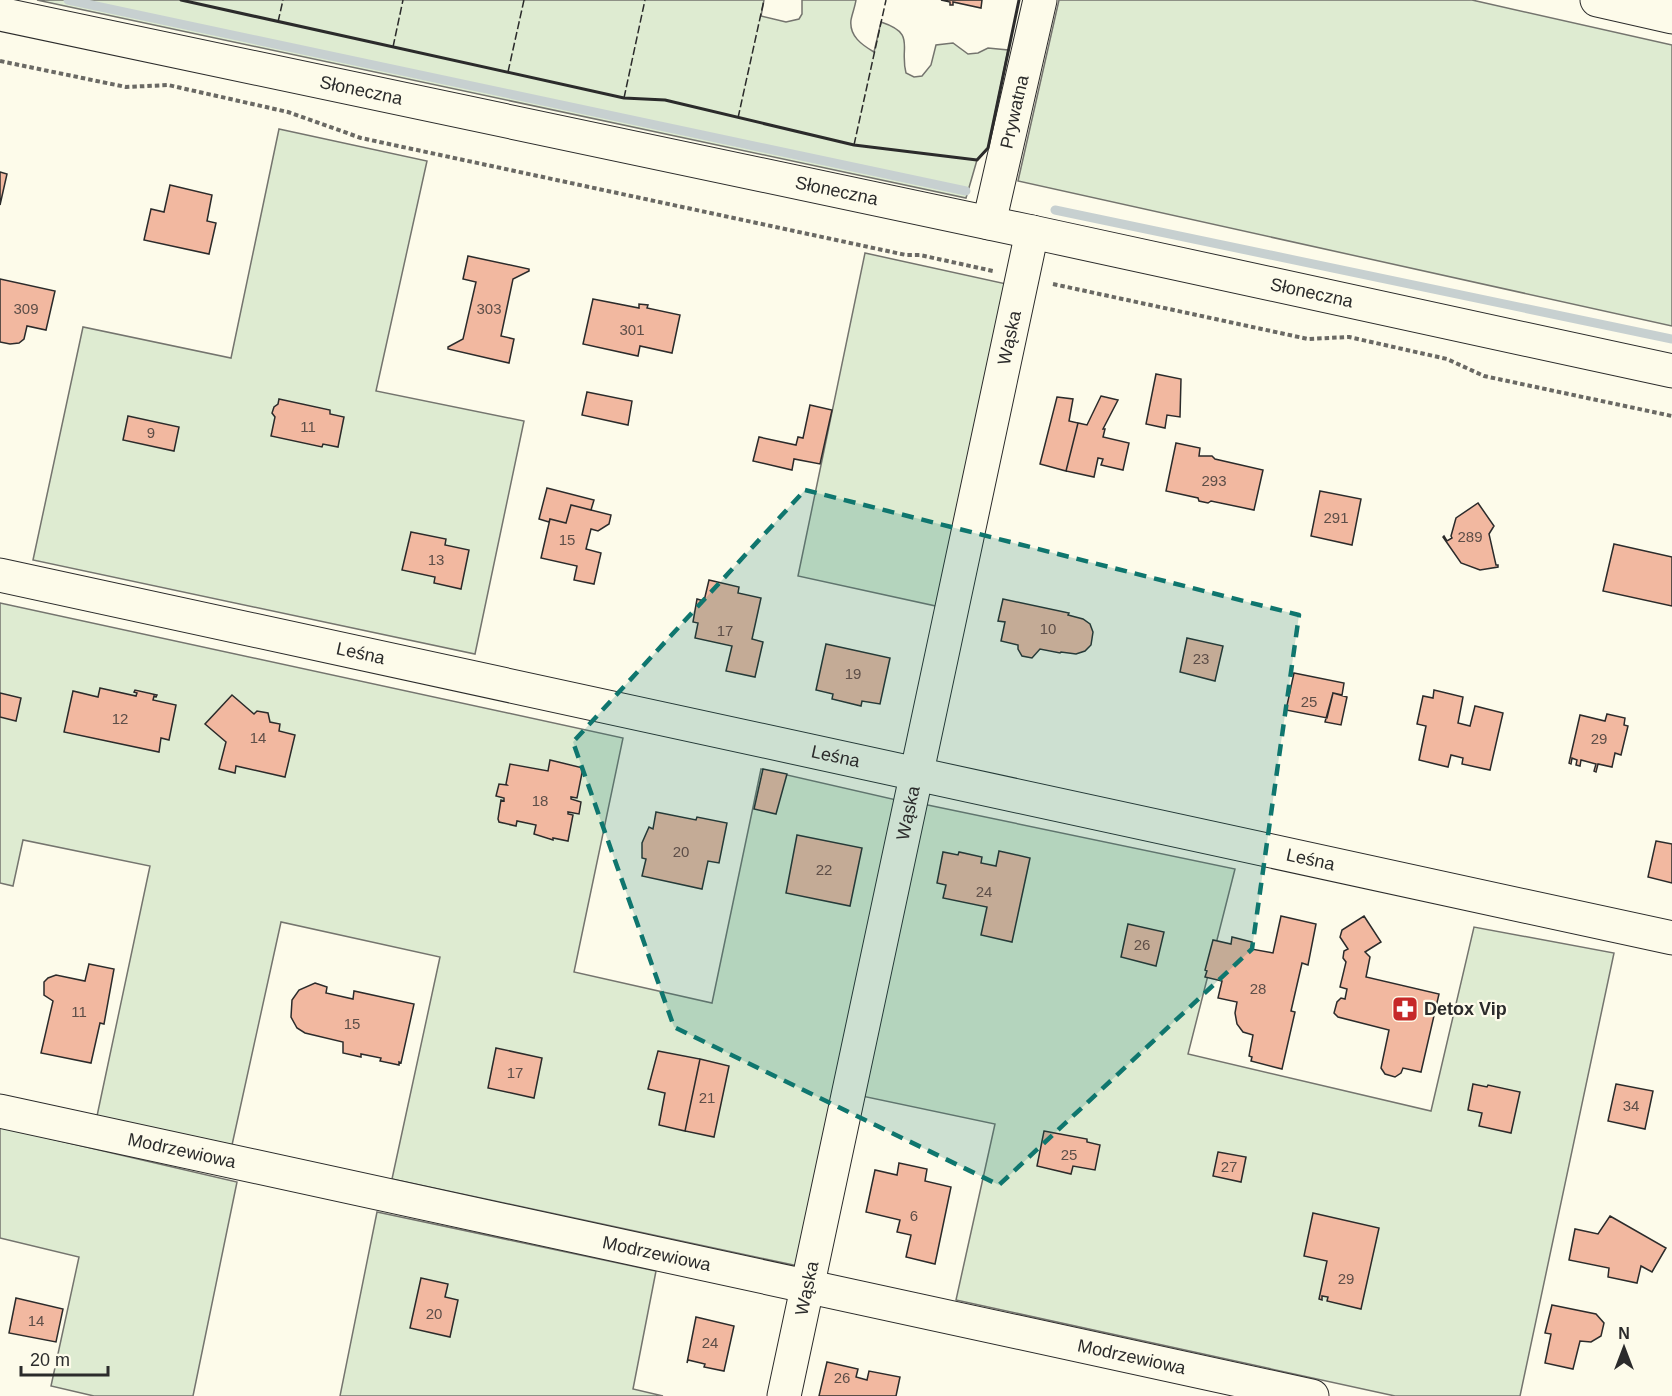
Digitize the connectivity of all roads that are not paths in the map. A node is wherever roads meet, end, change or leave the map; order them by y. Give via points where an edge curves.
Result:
1 (1040, 0) edge
2 (1597, 0) edge
3 (0, 14) edge
4 (1672, 17) edge
5 (989, 223) junction
6 (1032, 232) junction
7 (1672, 370) edge
8 (0, 575) edge
9 (917, 774) junction
10 (1672, 938) edge
11 (0, 1111) edge
12 (808, 1286) junction
13 (784, 1396) edge
14 (1312, 1396) edge

1 - 5 street, Prywatna
2 - 4 street
3 - 5 street, Słoneczna
5 - 6 street, Słoneczna
6 - 7 street, Słoneczna
6 - 9 street, Wąska
8 - 9 street, Leśna
9 - 10 street, Leśna
9 - 12 street, Wąska
11 - 12 street, Modrzewiowa
12 - 13 street, Wąska
12 - 14 street, Modrzewiowa

